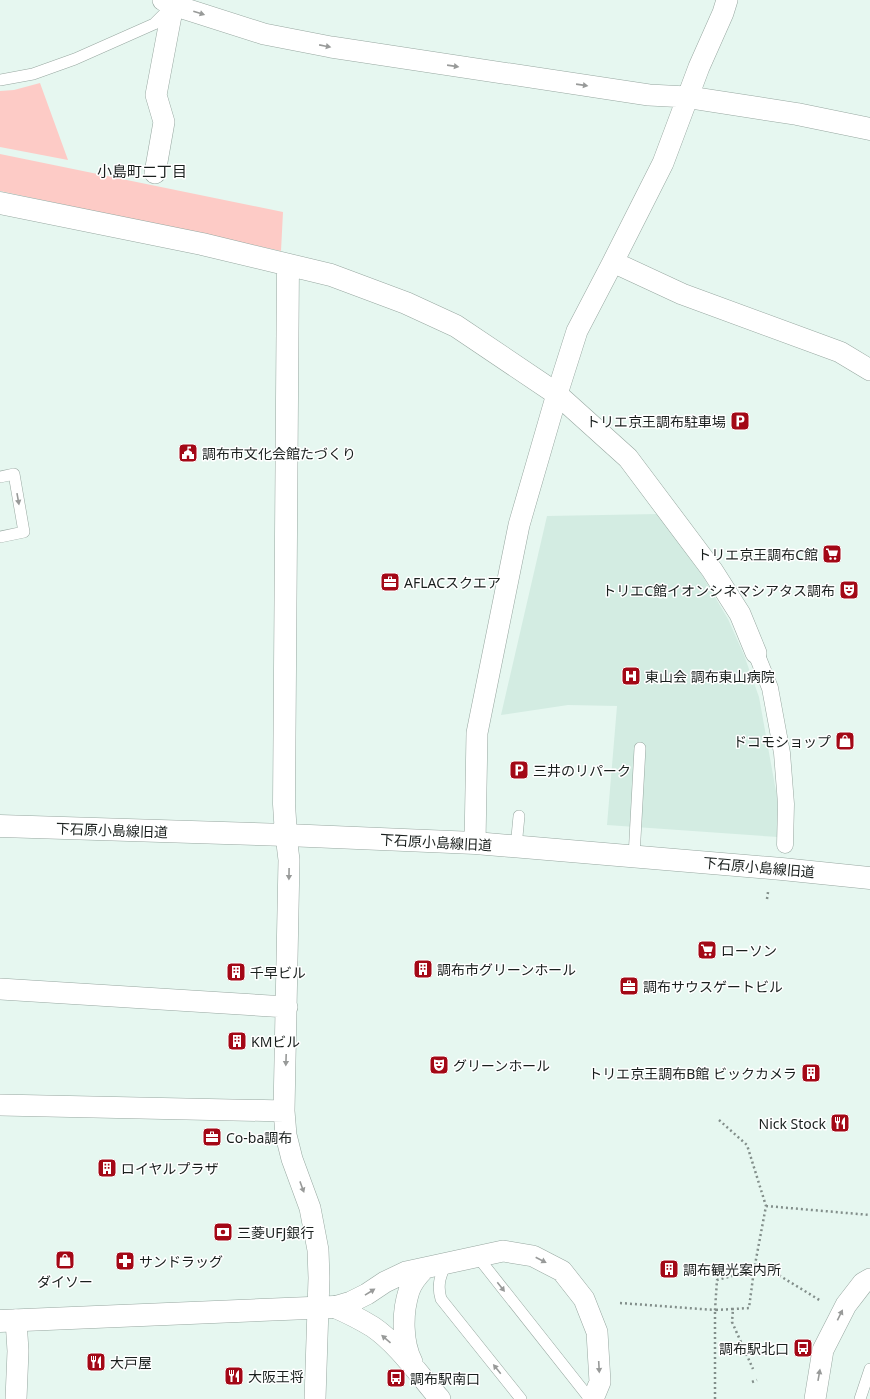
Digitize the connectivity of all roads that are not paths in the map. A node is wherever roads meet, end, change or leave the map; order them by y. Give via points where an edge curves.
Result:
1 (727, 0) edge
2 (168, 2) edge
3 (0, 80) edge
4 (687, 97) junction
5 (870, 129) edge
6 (156, 173) dead end
7 (0, 203) edge
8 (613, 262) junction
9 (288, 265) junction
10 (870, 370) edge
11 (557, 394) junction
12 (0, 477) edge
13 (0, 537) edge
14 (756, 653) joint
15 (640, 748) dead end
16 (519, 816) dead end
17 (0, 826) edge
18 (286, 835) junction
19 (475, 843) junction
20 (785, 846) dead end
21 (516, 847) junction
22 (634, 857) junction
23 (870, 878) edge
24 (0, 989) edge
25 (287, 1007) junction
26 (0, 1105) edge
27 (284, 1111) junction
28 (477, 1256) junction
29 (446, 1263) junction
30 (425, 1268) junction
31 (870, 1279) edge
32 (326, 1307) junction
33 (8, 1321) edge
34 (870, 1369) edge
35 (417, 1372) junction
36 (16, 1399) edge
37 (315, 1399) edge
38 (440, 1399) edge
39 (522, 1399) edge
40 (591, 1399) edge
41 (815, 1399) edge
42 (860, 1399) edge

1 - 4 street
2 - 3 lane via 154,24 75,59 33,74
2 -> 4 street via 264,34 330,47 649,95
2 - 6 street via 156,95 164,122
4 - 5 street via 797,114
4 - 8 street via 663,163
7 - 9 street via 202,244
8 - 10 street via 682,294 840,352
8 - 11 street via 577,331
9 - 11 street via 331,275 456,326
9 - 18 street via 284,796
11 - 14 street via 628,458 712,570 740,614
11 - 19 street via 519,525 476,733
12 -> 13 lane via 14,474 24,532
14 - 20 street via 770,688 782,753 786,804
15 - 22 lane
16 - 21 lane
17 - 18 street, 下石原小島線旧道
18 - 19 street, 下石原小島線旧道
18 -> 25 street via 289,860
19 - 21 street, 下石原小島線旧道
21 - 22 street, 下石原小島線旧道
22 - 23 street, 下石原小島線旧道
24 - 25 street
25 -> 27 street
26 - 27 street
27 -> 32 street via 292,1159 310,1208 315,1230
28 - 29 street
28 -> 40 lane
28 -> 40 street via 503,1250 533,1256 562,1270 584,1300 597,1332 600,1382
29 - 30 street
39 -> 29 lane via 442,1299 438,1289
32 -> 30 street via 351,1302 406,1272
30 - 35 street via 409,1290 406,1309 405,1338 409,1356
41 -> 31 street via 823,1350 846,1305
32 - 33 street
35 -> 32 street via 395,1346 374,1328 354,1315
32 - 37 street
33 - 36 street via 18,1351
34 - 42 lane
35 - 38 street

